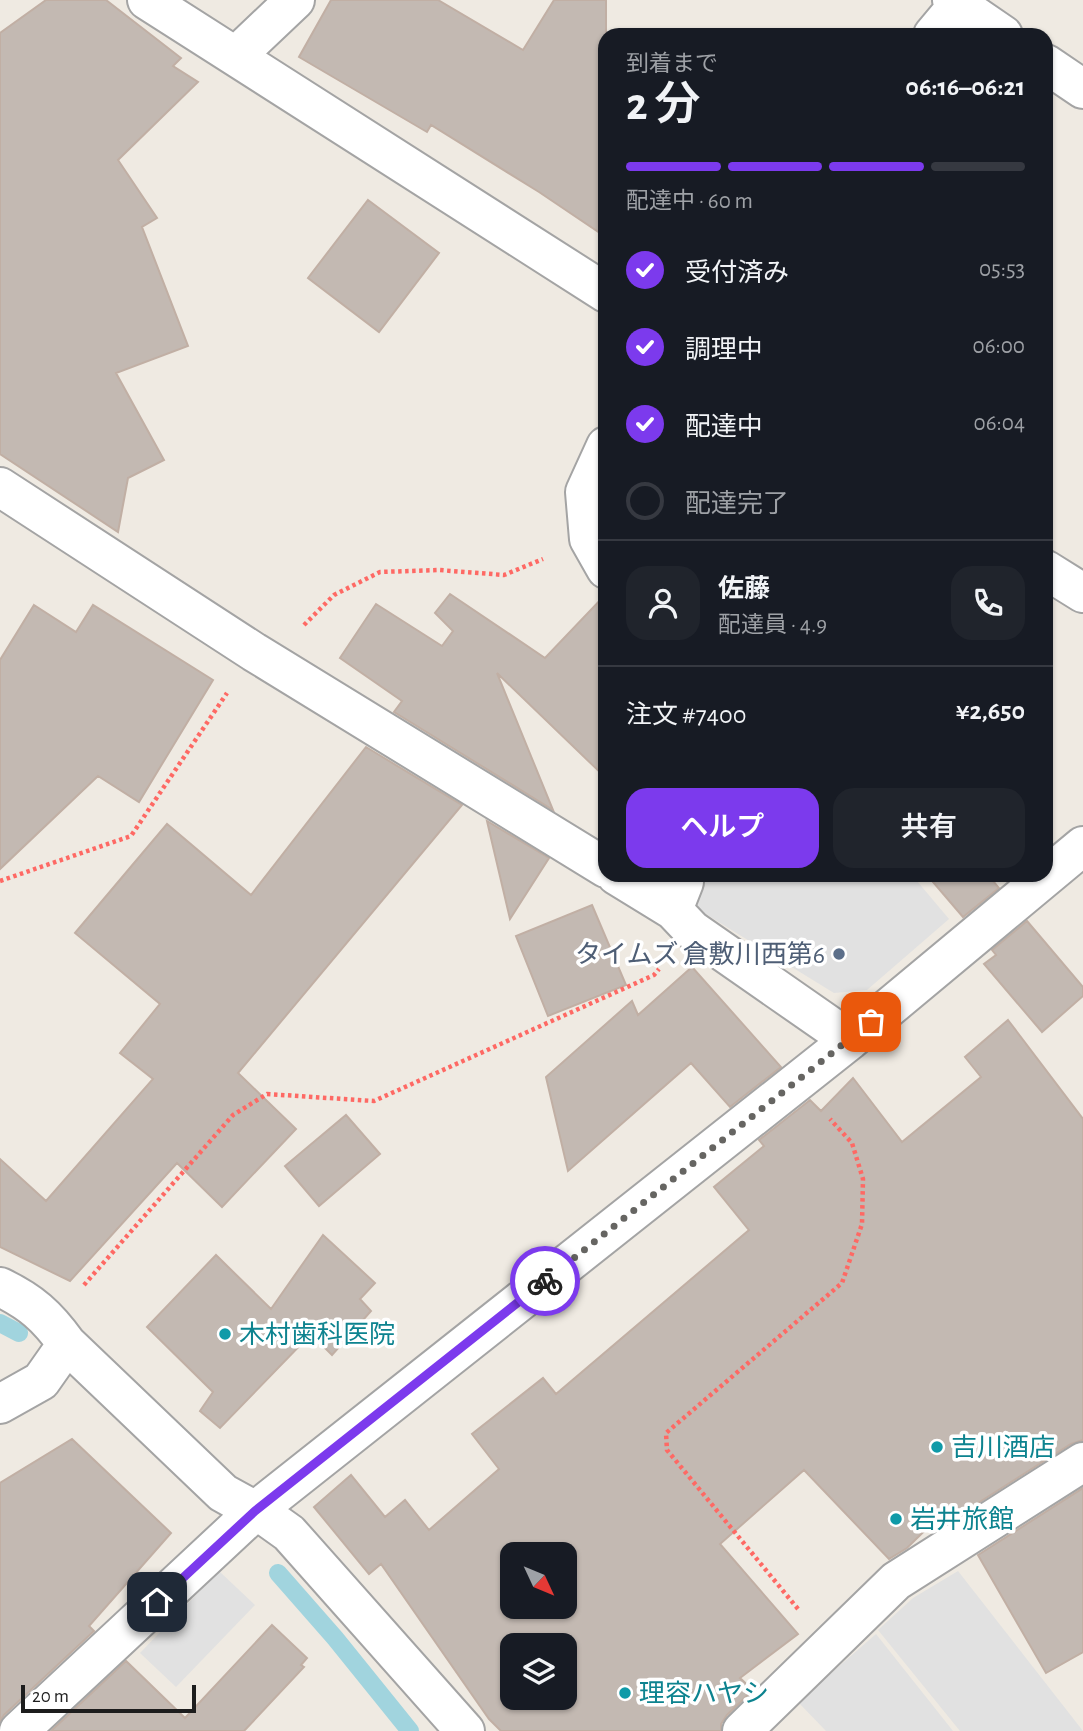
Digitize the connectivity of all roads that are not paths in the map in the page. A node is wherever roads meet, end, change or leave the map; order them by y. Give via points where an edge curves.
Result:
1 (147, 0) edge
2 (295, 0) edge
3 (956, 2) edge
4 (938, 28) edge
5 (993, 28) edge
6 (236, 56) junction
7 (1053, 69) edge
8 (1083, 89) edge
9 (598, 288) edge
10 (598, 463) edge
11 (4, 498) edge
12 (597, 554) edge
13 (1053, 574) edge
14 (1083, 593) edge
15 (1083, 846) edge
16 (598, 864) edge
17 (1053, 871) edge
18 (632, 882) edge
19 (1040, 882) edge
20 (683, 905) edge
21 (850, 1040) junction
22 (0, 1287) edge
23 (59, 1333) junction
24 (0, 1404) edge
25 (1083, 1462) edge
26 (255, 1511) junction
27 (19, 1731) edge
28 (465, 1731) edge
29 (742, 1731) edge

1 - 6 street
2 - 6 street
3 - 4 street
3 - 5 street
6 - 9 street
7 - 8 street
10 - 12 street via 584,492
11 - 16 street
13 - 14 street
15 - 17 street
18 - 20 street
19 - 21 street
20 - 21 street
21 - 26 street
22 - 23 street via 28,1301
23 - 24 street via 41,1381
23 - 26 street via 223,1493
25 - 29 street via 895,1581
26 - 27 street
26 - 28 street via 289,1533

